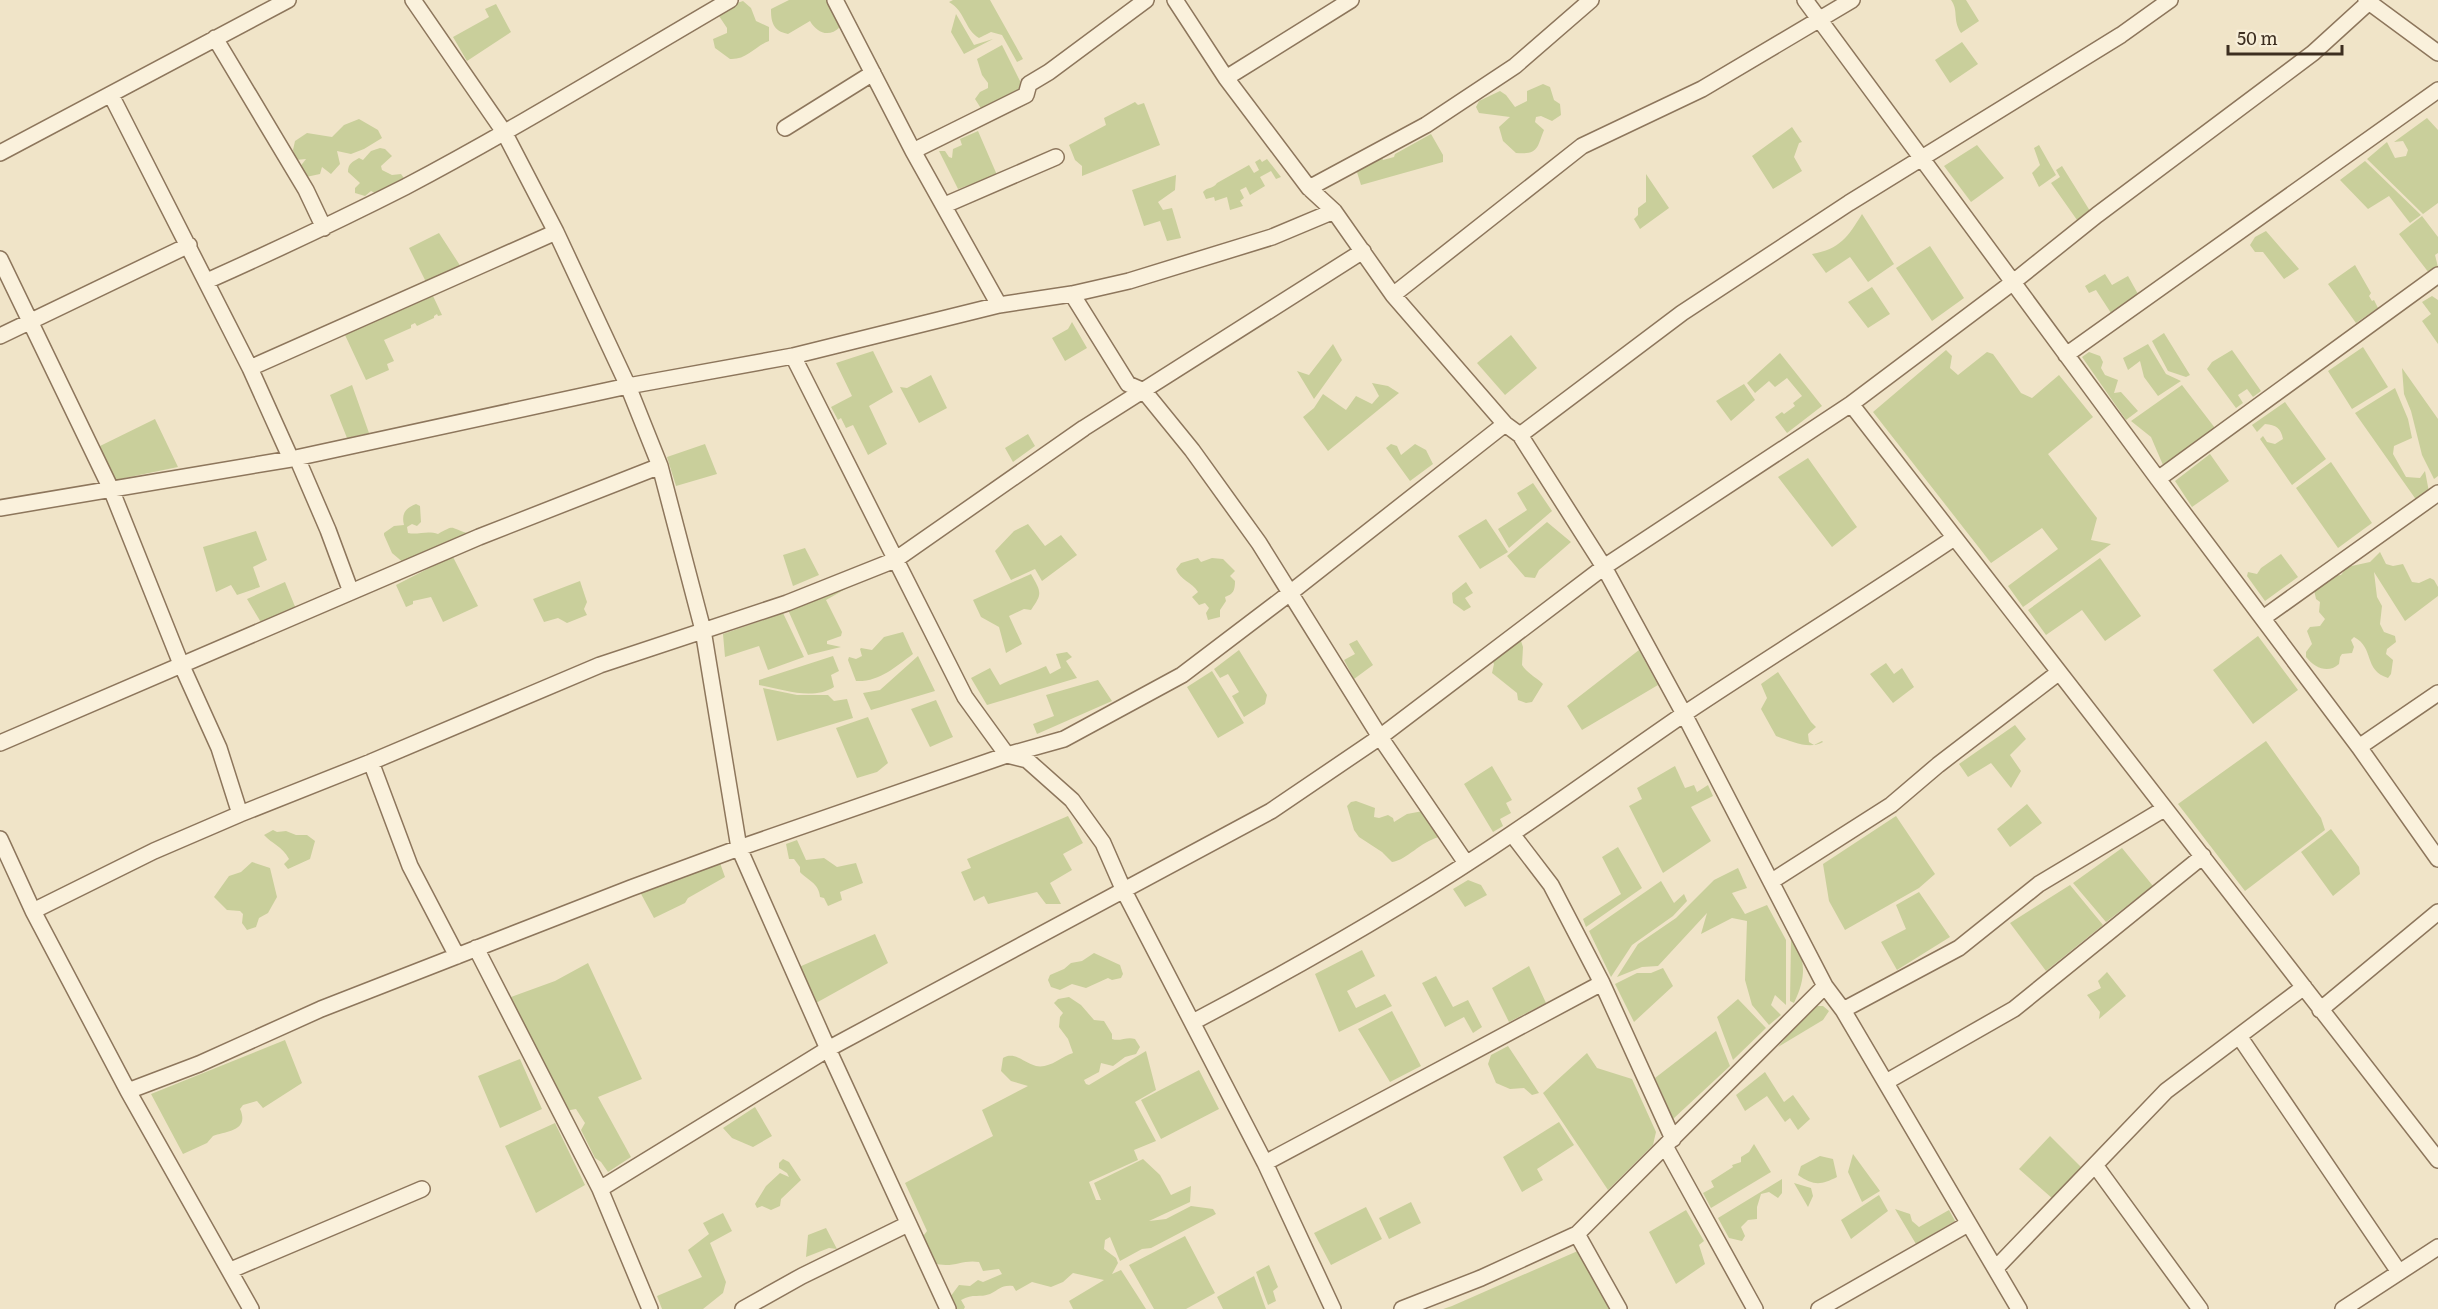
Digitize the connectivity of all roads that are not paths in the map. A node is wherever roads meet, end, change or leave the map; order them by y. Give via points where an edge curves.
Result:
1 (288, 0) edge
2 (413, 0) edge
3 (729, 0) edge
4 (835, 0) edge
5 (1146, 0) edge
6 (1174, 0) edge
7 (1351, 0) edge
8 (1591, 0) edge
9 (1805, 0) edge
10 (1852, 0) edge
11 (2170, 0) edge
12 (2372, 2) edge
13 (1820, 20) junction
14 (215, 38) junction
15 (2438, 53) edge
16 (873, 74) junction
17 (1226, 78) junction
18 (2438, 90) edge
19 (111, 95) junction
20 (784, 128) dead end
21 (504, 132) junction
22 (913, 151) junction
23 (0, 153) edge
24 (1056, 157) dead end
25 (1922, 160) junction
26 (1309, 188) junction
27 (945, 205) junction
28 (1334, 211) junction
29 (324, 228) junction
30 (556, 232) junction
31 (189, 245) junction
32 (1363, 251) junction
33 (0, 259) edge
34 (2438, 275) edge
35 (207, 281) junction
36 (2012, 283) junction
37 (1072, 294) junction
38 (1393, 294) junction
39 (999, 305) junction
40 (29, 321) junction
41 (0, 336) edge
42 (2066, 355) junction
43 (793, 356) junction
44 (250, 368) junction
45 (628, 386) junction
46 (1144, 391) junction
47 (1851, 404) junction
48 (1505, 424) junction
49 (1520, 435) junction
50 (294, 459) junction
51 (660, 466) junction
52 (2158, 479) junction
53 (111, 489) junction
54 (2438, 493) edge
55 (0, 508) edge
56 (1954, 538) junction
57 (895, 560) junction
58 (1604, 567) junction
59 (351, 592) junction
60 (1290, 593) junction
61 (2263, 618) junction
62 (702, 630) junction
63 (182, 664) junction
64 (2058, 673) junction
65 (2438, 693) edge
66 (1684, 714) junction
67 (1380, 737) junction
68 (0, 743) edge
69 (2360, 747) junction
70 (1007, 755) junction
71 (371, 762) junction
72 (2164, 809) junction
73 (240, 814) junction
74 (1512, 834) junction
75 (0, 839) edge
76 (739, 848) junction
77 (2203, 856) junction
78 (2438, 859) edge
79 (1466, 863) junction
80 (1772, 881) junction
81 (1124, 891) junction
82 (33, 911) junction
83 (2438, 912) edge
84 (476, 948) junction
85 (457, 956) junction
86 (1602, 983) junction
87 (1825, 986) junction
88 (2304, 987) junction
89 (1843, 1010) junction
90 (2320, 1010) junction
91 (1193, 1022) junction
92 (2238, 1036) junction
93 (828, 1049) junction
94 (1886, 1082) junction
95 (128, 1091) junction
96 (1669, 1142) junction
97 (2438, 1160) edge
98 (1265, 1163) junction
99 (2095, 1165) junction
100 (422, 1189) dead end
101 (600, 1190) junction
102 (908, 1224) junction
103 (1968, 1224) junction
104 (1577, 1234) junction
105 (2438, 1247) edge
106 (1996, 1268) junction
107 (231, 1270) junction
108 (2399, 1272) junction
109 (251, 1309) edge
110 (650, 1309) edge
111 (743, 1309) edge
112 (948, 1309) edge
113 (1333, 1309) edge
114 (1402, 1309) edge
115 (1619, 1309) edge
116 (1755, 1309) edge
117 (1819, 1309) edge
118 (2019, 1309) edge
119 (2200, 1309) edge
120 (2343, 1309) edge

1 - 14 street
2 - 21 street
3 - 21 street
4 - 16 street
5 - 22 street via 1029,84 1026,95
6 - 17 street
7 - 17 street
8 - 26 street via 1505,73 1425,125
9 - 13 street
10 - 13 street
11 - 25 street
12 - 15 street
12 - 36 street via 2313,53
13 - 25 street
13 - 38 street via 1702,89 1582,146
14 - 19 street
14 - 29 street via 306,190
16 - 20 street
16 - 22 street
17 - 26 street
18 - 42 street
19 - 23 street
19 - 31 street
21 - 29 street
21 - 30 street
22 - 27 street
24 - 27 street
25 - 36 street
25 - 49 street via 1849,203 1682,314
26 - 28 street
27 - 39 street
28 - 32 street
28 - 37 street via 1272,237 1129,281
29 - 35 street
30 - 44 street
30 - 45 street
31 - 35 street
31 - 40 street
32 - 38 street
32 - 46 street
33 - 40 street
34 - 52 street
35 - 44 street
36 - 42 street
36 - 47 street
37 - 39 street
37 - 46 street via 1128,384
38 - 48 street
39 - 43 street
40 - 41 street
40 - 53 street
42 - 52 street
43 - 45 street
43 - 57 street
44 - 50 street
45 - 50 street
45 - 51 street
46 - 57 street via 1084,428
46 - 60 street via 1192,450
47 - 56 street
47 - 58 street
48 - 49 street
48 - 60 street
49 - 58 street
50 - 53 street
50 - 59 street via 328,530
51 - 59 street
51 - 62 street
52 - 61 street
53 - 55 street
53 - 63 street
54 - 61 street
56 - 64 street
56 - 66 street
57 - 62 street via 787,603
57 - 70 street via 965,697
58 - 66 street
58 - 67 street
59 - 63 street
60 - 67 street
60 - 70 street via 1182,675 1064,739
61 - 69 street
62 - 71 street via 600,665
62 - 76 street
63 - 68 street
63 - 73 street via 219,748
64 - 72 street
64 - 80 street via 1891,805
65 - 69 street
66 - 74 street
66 - 80 street
67 - 79 street
67 - 81 street via 1270,811
69 - 78 street
70 - 76 street
70 - 81 street via 1027,760 1072,800 1103,843
71 - 73 street
71 - 85 street via 410,866
72 - 77 street
72 - 89 street via 2039,884 1959,948
73 - 82 street
74 - 79 street
74 - 86 street via 1551,885
75 - 82 street
76 - 84 street
76 - 93 street
77 - 88 street
77 - 94 street via 2014,1009
79 - 91 street via 1345,940
80 - 87 street
81 - 91 street
81 - 93 street
82 - 95 street
83 - 90 street
84 - 85 street
84 - 101 street
85 - 95 street
86 - 96 street
86 - 98 street
87 - 89 street
87 - 96 street
88 - 90 street
88 - 92 street
89 - 94 street
90 - 97 street
91 - 98 street
92 - 99 street via 2166,1091
92 - 108 street
93 - 101 street
93 - 102 street
94 - 103 street
95 - 107 street
96 - 104 street
96 - 116 street
98 - 113 street
99 - 106 street
99 - 119 street
100 - 107 street
101 - 110 street
102 - 111 street
102 - 112 street
103 - 106 street
103 - 117 street
104 - 114 street
104 - 115 street
105 - 108 street
106 - 118 street
107 - 109 street
108 - 120 street

